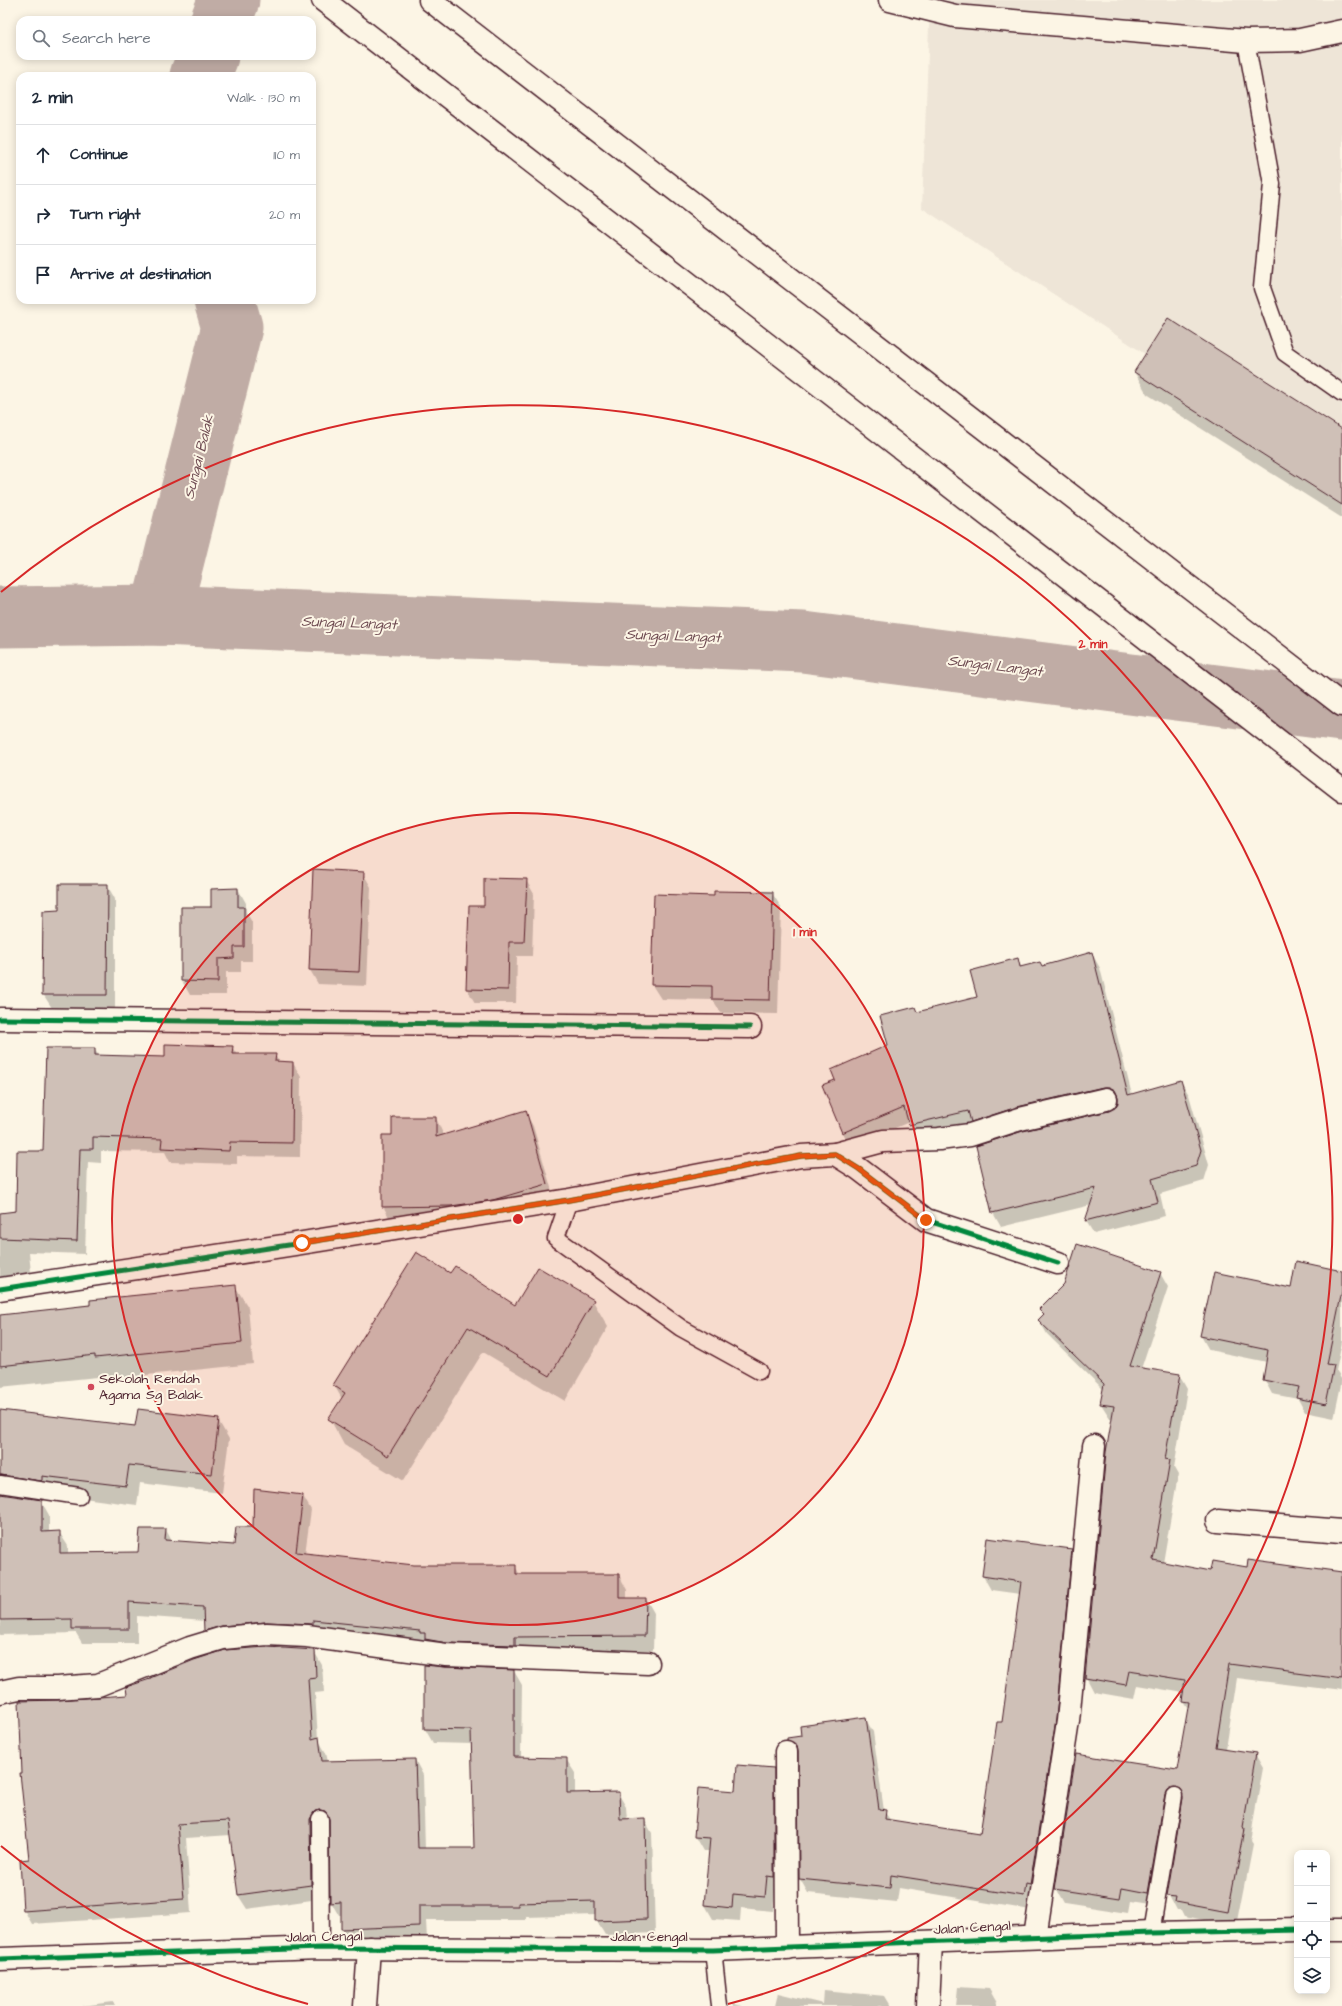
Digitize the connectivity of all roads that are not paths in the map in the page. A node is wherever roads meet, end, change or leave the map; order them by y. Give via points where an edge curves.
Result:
1 (322, 0) edge
2 (890, 0) edge
3 (437, 6) edge
4 (1342, 31) edge
5 (1246, 41) junction
6 (1342, 393) edge
7 (1342, 705) edge
8 (1342, 790) edge
9 (0, 1019) edge
10 (750, 1027) dead end
11 (1106, 1099) dead end
12 (835, 1154) junction
13 (569, 1200) junction
14 (1058, 1263) dead end
15 (0, 1289) edge
16 (760, 1371) dead end
17 (1094, 1446) dead end
18 (0, 1484) edge
19 (79, 1496) dead end
20 (1218, 1521) dead end
21 (1342, 1531) edge
22 (648, 1663) dead end
23 (0, 1692) edge
24 (786, 1752) dead end
25 (1174, 1796) dead end
26 (320, 1820) dead end
27 (1294, 1930) edge
28 (1330, 1930) edge
29 (1342, 1930) edge
30 (1151, 1933) junction
31 (1035, 1937) junction
32 (931, 1942) junction
33 (321, 1948) junction
34 (369, 1948) junction
35 (787, 1948) junction
36 (713, 1950) junction
37 (0, 1959) edge
38 (365, 2006) edge
39 (719, 2006) edge
40 (928, 2006) edge

1 - 8 main road
2 - 5 main road via 955,16
3 - 7 main road
4 - 5 main road via 1300,40
5 - 6 lane via 1272,184 1262,288 1285,353
9 - 10 main road
11 - 12 main road via 1020,1119 970,1135 883,1141
12 - 13 main road via 801,1156
12 - 14 main road via 926,1220
13 - 15 main road
13 - 16 lane via 556,1238 681,1328
17 - 31 main road via 1068,1721
18 - 19 lane
20 - 21 main road
22 - 23 main road via 446,1655 307,1636 266,1634 223,1638 98,1685 18,1688
24 - 35 main road
25 - 30 lane
26 - 33 lane
27 - 30 main road, Jalan Cengal
28 - 29 main road
30 - 31 main road, Jalan Cengal
31 - 32 main road, Jalan Cengal
32 - 35 main road, Jalan Cengal
32 - 40 main road
33 - 34 main road, Jalan Cengal
33 - 37 main road, Jalan Cengal
34 - 36 main road, Jalan Cengal
34 - 38 main road
35 - 36 main road, Jalan Cengal
36 - 39 lane

